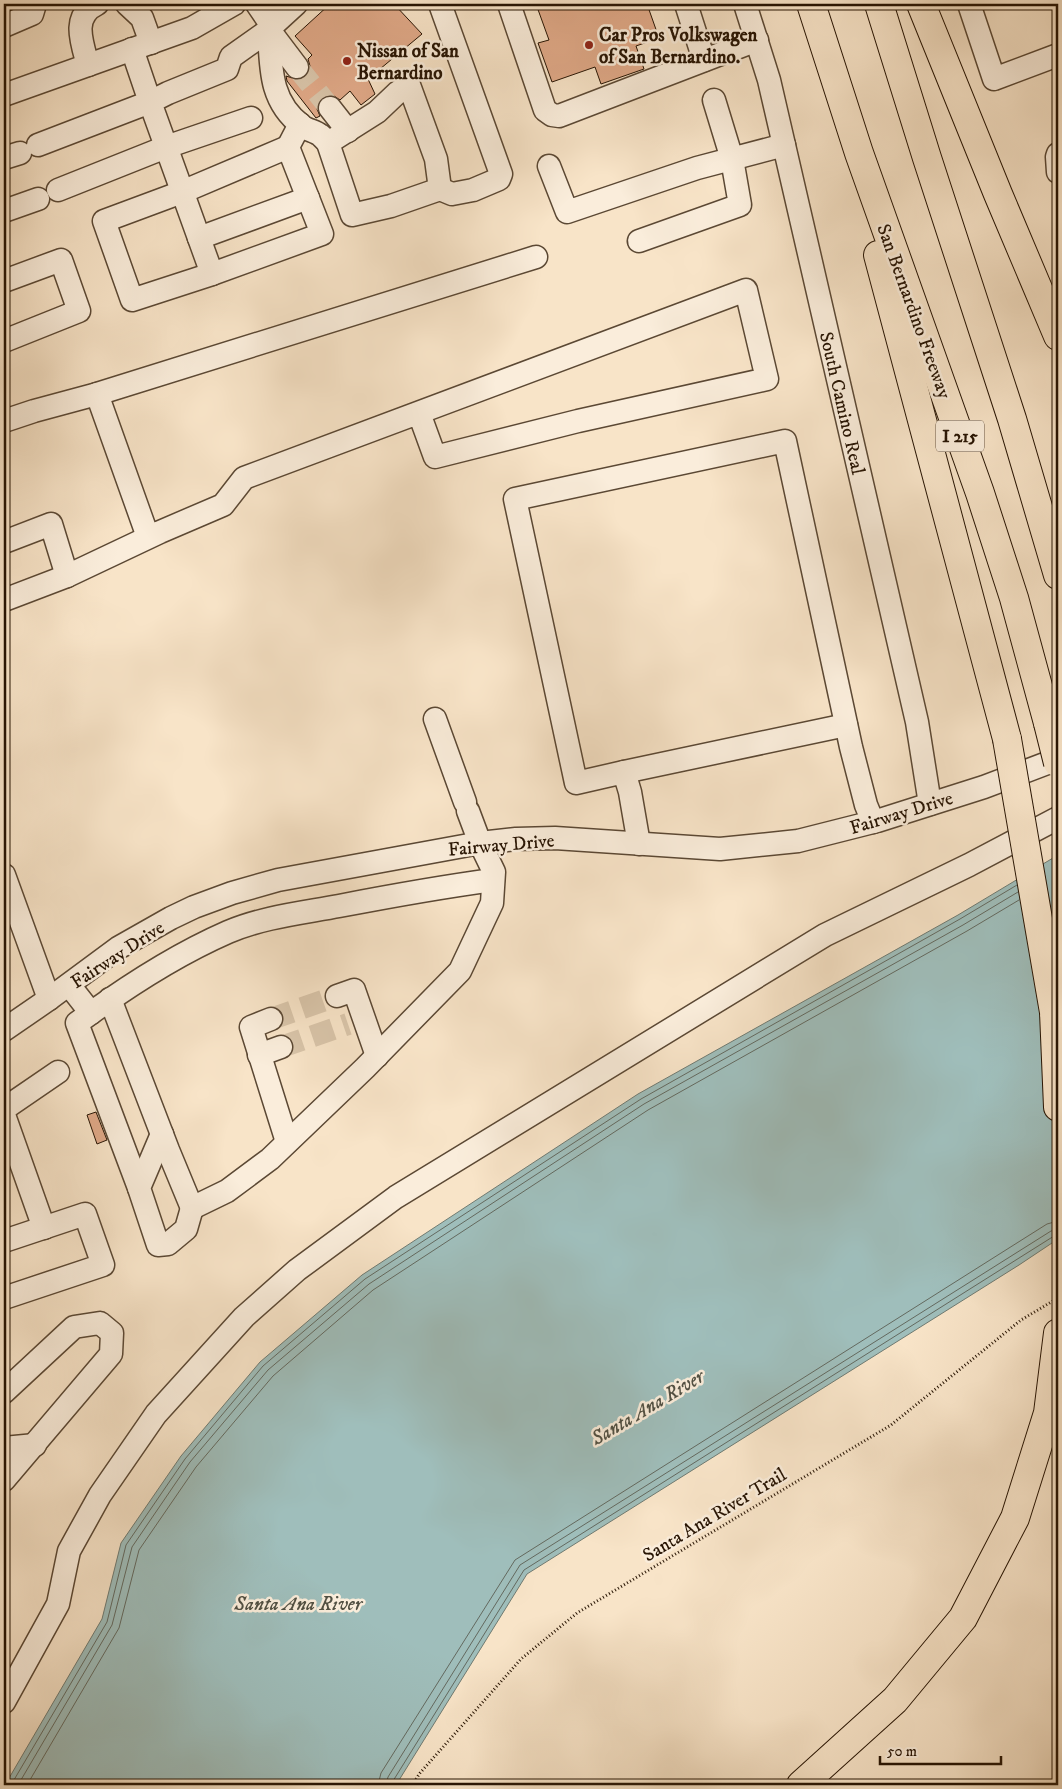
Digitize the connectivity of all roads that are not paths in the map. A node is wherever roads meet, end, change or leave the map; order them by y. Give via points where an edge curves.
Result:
1 (35, 4) edge
2 (97, 4) edge
3 (127, 4) edge
4 (234, 4) edge
5 (257, 4) edge
6 (296, 4) edge
7 (440, 4) edge
8 (509, 4) edge
9 (686, 4) edge
10 (745, 4) edge
11 (810, 4) edge
12 (879, 4) edge
13 (921, 4) edge
14 (969, 4) edge
15 (4, 26) edge
16 (270, 28) junction
17 (757, 40) junction
18 (141, 46) junction
19 (1058, 55) edge
20 (704, 60) junction
21 (88, 65) junction
22 (297, 67) tunnel mouth
23 (4, 95) edge
24 (714, 100) dead end
25 (150, 102) junction
26 (330, 108) tunnel mouth
27 (251, 118) dead end
28 (300, 124) junction
29 (348, 131) junction
30 (328, 143) junction
31 (784, 145) junction
32 (166, 147) junction
33 (288, 147) junction
34 (21, 152) edge
35 (859, 153) junction
36 (1058, 154) edge
37 (732, 159) junction
38 (549, 166) dead end
39 (1058, 172) edge
40 (440, 189) junction
41 (182, 192) junction
42 (308, 198) junction
43 (4, 211) edge
44 (199, 238) junction
45 (639, 241) dead end
46 (536, 257) dead end
47 (212, 274) junction
48 (4, 281) edge
49 (1058, 336) edge
50 (4, 341) edge
51 (97, 394) junction
52 (419, 413) junction
53 (1012, 419) junction
54 (4, 421) edge
55 (1058, 530) edge
56 (148, 538) junction
57 (4, 542) edge
58 (1058, 575) edge
59 (67, 576) junction
60 (4, 600) edge
61 (435, 719) dead end
62 (846, 725) junction
63 (1058, 761) edge
64 (624, 772) junction
65 (930, 804) junction
66 (1058, 818) edge
67 (873, 822) junction
68 (480, 843) junction
69 (639, 844) junction
70 (4, 875) edge
71 (493, 880) junction
72 (106, 957) junction
73 (69, 985) junction
74 (119, 993) junction
75 (337, 996) tunnel mouth
76 (49, 999) junction
77 (1054, 1012) junction
78 (91, 1013) junction
79 (271, 1019) tunnel mouth
80 (4, 1030) edge
81 (1058, 1043) edge
82 (281, 1047) tunnel mouth
83 (259, 1055) junction
84 (377, 1056) junction
85 (58, 1072) dead end
86 (1058, 1107) edge
87 (4, 1109) edge
88 (4, 1115) edge
89 (162, 1134) junction
90 (287, 1142) junction
91 (138, 1188) junction
92 (192, 1208) junction
93 (44, 1228) junction
94 (4, 1241) edge
95 (4, 1298) edge
96 (1058, 1333) edge
97 (4, 1392) edge
98 (35, 1445) junction
99 (4, 1448) edge
100 (4, 1480) edge
101 (4, 1702) edge
102 (801, 1785) edge

1 - 15 street via 28,17
2 - 21 street via 84,13 80,24
3 - 18 street via 142,18
4 - 18 street via 192,28
5 - 16 street
6 - 16 street
7 - 40 street via 501,174 499,179 474,190 452,194
8 - 20 street via 545,110 552,116
9 - 20 street
10 - 17 street, South Camino Real
11 - 35 highway, San Bernardino Freeway / I 215
12 - 53 highway, I 215
13 - 49 highway
14 - 19 street via 994,79
16 - 22 street
16 - 25 street via 231,57 228,70
16 - 28 street via 272,79 284,107
17 - 20 street
17 - 31 street, South Camino Real
18 - 21 street
18 - 25 street
21 - 23 street
24 - 37 street
25 - 32 street
25 - 34 street
26 - 29 street
27 - 32 street
28 - 30 street via 320,134
28 - 33 street
29 - 30 street
29 - 40 street via 409,85 436,158
30 - 40 street via 352,215
31 - 37 street
31 - 65 street, South Camino Real via 917,722
32 - 41 street
32 - 43 street
33 - 41 street
33 - 42 street
35 - 63 highway, San Bernardino Freeway / I 215, bridge via 980,493 1014,598
35 - 77 highway, bridge via 876,246 1007,740
36 - 39 street
37 - 38 street via 567,212
37 - 45 street via 740,205
41 - 44 street
41 - 47 street via 104,221 132,300
42 - 44 street
42 - 47 street via 322,234
44 - 47 street
46 - 51 street
48 - 50 street via 60,260 80,311
51 - 54 street
51 - 56 street
52 - 52 street via 746,290 767,379 435,457
52 - 56 street via 244,478 223,505
53 - 55 highway
53 - 58 highway, I 215
56 - 59 street
57 - 59 street via 51,524
59 - 60 street
61 - 68 street
62 - 64 street
62 - 64 street via 784,441 514,499 576,783
62 - 67 street
63 - 65 street, Fairway Drive
64 - 69 street
65 - 67 street, Fairway Drive
66 - 101 street via 826,935 396,1197 297,1270 244,1317 156,1414 100,1495 69,1551 58,1604
67 - 69 street, Fairway Drive via 798,841 720,849
68 - 69 street, Fairway Drive via 555,838
68 - 71 street via 494,872
68 - 72 street, Fairway Drive via 278,880 232,893 194,907
70 - 76 street
71 - 74 street via 422,890 257,923 198,947
71 - 84 street via 492,903 460,971
72 - 73 street, Fairway Drive
72 - 74 street
73 - 76 street, Fairway Drive
73 - 78 street
74 - 78 street
74 - 89 street
75 - 84 street via 354,990 356,1021
76 - 80 street, Fairway Drive
77 - 81 highway
77 - 86 highway
78 - 91 street via 77,1023
79 - 83 street via 251,1027
82 - 83 street
83 - 90 street
84 - 90 street
85 - 87 street
88 - 93 street
89 - 91 street
89 - 92 street
90 - 92 street via 227,1191
91 - 92 street via 158,1245 168,1244 186,1229
93 - 94 street
93 - 95 street via 85,1214 103,1265
96 - 102 highway via 1048,1413 1015,1518 963,1618 895,1700
97 - 98 street via 74,1327 100,1323 112,1333 111,1354
98 - 99 street
98 - 100 street

